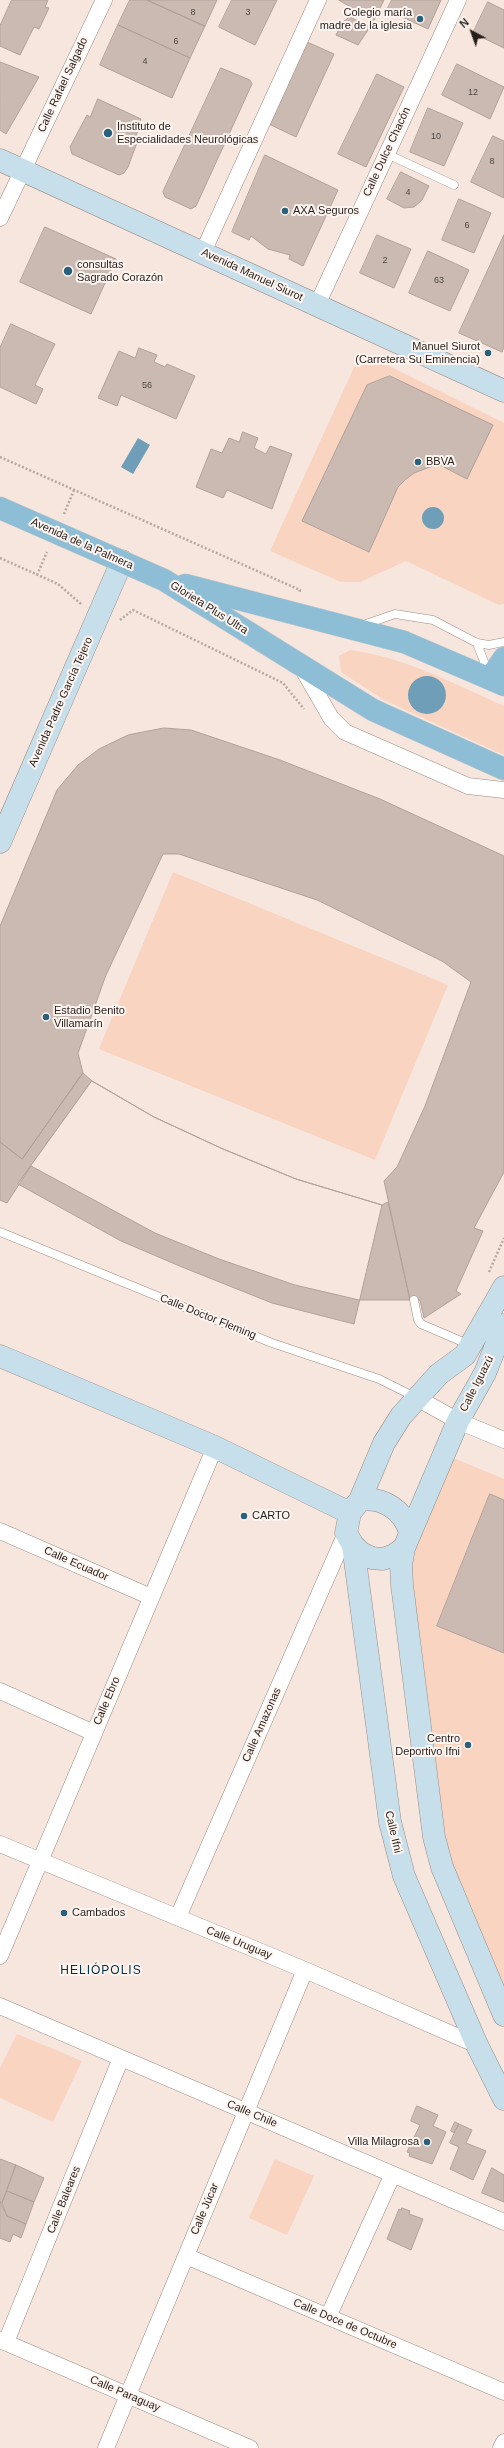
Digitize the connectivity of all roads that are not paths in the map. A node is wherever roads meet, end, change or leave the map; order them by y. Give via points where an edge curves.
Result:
1 (104, 0) edge
2 (318, 0) edge
3 (458, 0) edge
4 (387, 154) junction
5 (0, 160) edge
6 (22, 171) junction
7 (454, 185) dead end
8 (0, 218) edge
9 (203, 252) junction
10 (317, 305) junction
11 (503, 388) edge
12 (0, 508) edge
13 (122, 561) junction
14 (164, 580) junction
15 (352, 629) junction
16 (504, 642) edge
17 (477, 643) junction
18 (504, 658) edge
19 (300, 665) junction
20 (497, 681) edge
21 (504, 769) edge
22 (504, 790) edge
23 (0, 842) edge
24 (0, 1232) edge
25 (504, 1287) edge
26 (414, 1300) dead end
27 (504, 1325) edge
28 (471, 1345) junction
29 (0, 1356) edge
30 (416, 1398) junction
31 (458, 1421) junction
32 (504, 1440) edge
33 (215, 1447) junction
34 (352, 1523) junction
35 (0, 1531) edge
36 (407, 1540) junction
37 (152, 1598) junction
38 (0, 1691) edge
39 (94, 1733) junction
40 (0, 1844) edge
41 (40, 1860) junction
42 (178, 1917) junction
43 (0, 1956) edge
44 (305, 1970) junction
45 (0, 2006) edge
46 (504, 2015) edge
47 (477, 2045) junction
48 (121, 2058) junction
49 (504, 2099) edge
50 (246, 2112) junction
51 (392, 2176) junction
52 (504, 2222) edge
53 (186, 2256) junction
54 (328, 2316) junction
55 (3, 2341) edge
56 (504, 2392) edge
57 (128, 2395) junction
58 (504, 2442) edge
59 (106, 2448) edge
60 (250, 2448) edge
61 (502, 2448) edge

1 - 6 street, Calle Rafael Salgado
2 - 9 street
3 - 4 street, Calle Dulce Chacón
4 - 7 lane
4 - 10 street, Calle Dulce Chacón
5 - 6 main road, Avenida Manuel Siurot
6 - 8 street, Calle Rafael Salgado
6 - 9 main road, Avenida Manuel Siurot
9 - 10 main road, Avenida Manuel Siurot
10 - 11 main road, Avenida Manuel Siurot
12 - 13 main road, Avenida de la Palmera
13 - 14 main road, Avenida de la Palmera
13 - 23 main road, Avenida Padre García Tejero
14 - 15 main road, Glorieta Plus Ultra
14 - 19 main road, Glorieta Plus Ultra
15 - 17 lane via 394,614 433,620
15 - 20 main road, Glorieta Plus Ultra via 404,642
16 - 17 lane via 489,645
17 - 20 lane
18 - 20 main road
19 - 21 main road, Glorieta Plus Ultra via 373,710
19 - 22 street via 331,718 345,732 468,786
24 - 30 lane, Calle Doctor Fleming via 265,1340 379,1379
25 - 28 main road, Calle Iguazú
26 - 28 lane via 421,1324
27 - 31 main road, Calle Iguazú via 485,1373
28 - 30 main road, Calle Iguazú via 465,1355 439,1374
29 - 33 main road
30 - 31 street
30 - 34 main road, Calle Iguazú via 400,1416 384,1443
31 - 32 street
31 - 36 main road, Calle Iguazú
33 - 34 main road
33 - 37 street, Calle Ebro
34 - 36 main road via 366,1556 389,1558
34 - 36 main road via 377,1500 394,1508 403,1516
34 - 42 street, Calle Amazonas
34 - 47 main road, Calle Ifni via 390,1822 404,1876
35 - 37 street, Calle Ecuador
36 - 46 main road via 401,1565 403,1592 434,1837 448,1881
37 - 39 street, Calle Ebro
38 - 39 street
39 - 41 street, Calle Ebro
40 - 41 street, Calle Uruguay
41 - 42 street, Calle Uruguay
41 - 43 street, Calle Ebro
42 - 44 street, Calle Uruguay
44 - 47 street, Calle Uruguay
44 - 50 street, Calle Júcar
45 - 48 street, Calle Chile
47 - 49 main road, Calle Ifni
48 - 50 street, Calle Chile
48 - 55 street, Calle Baleares
50 - 51 street, Calle Chile
50 - 53 street, Calle Júcar
51 - 52 street, Calle Chile
51 - 54 street
53 - 54 street, Calle Doce de Octubre
53 - 57 street, Calle Júcar
54 - 56 street, Calle Doce de Octubre
55 - 57 street, Calle Paraguay
57 - 59 street, Calle Júcar
57 - 60 street, Calle Paraguay
58 - 61 street

